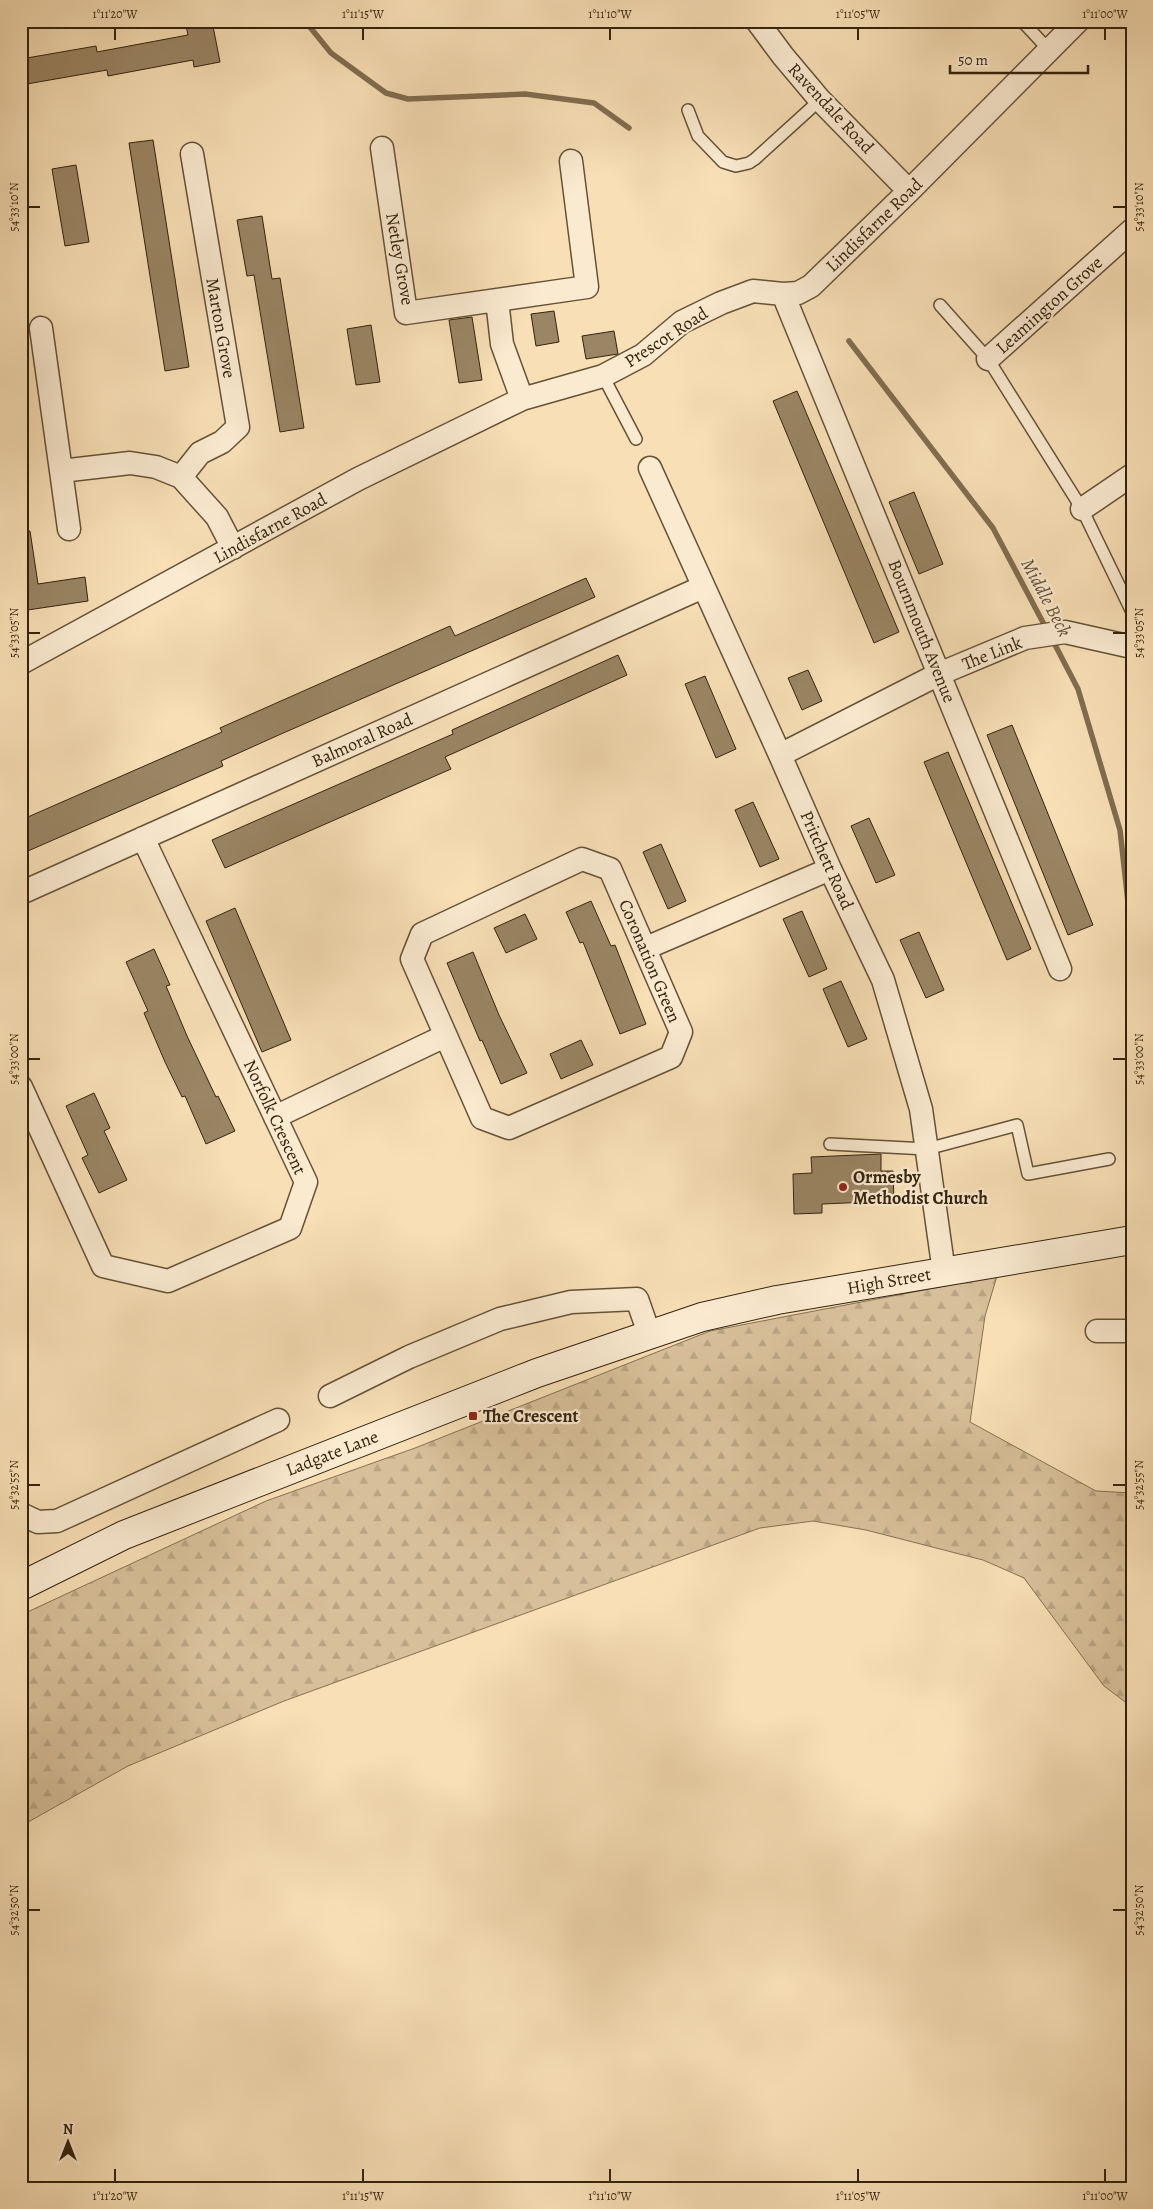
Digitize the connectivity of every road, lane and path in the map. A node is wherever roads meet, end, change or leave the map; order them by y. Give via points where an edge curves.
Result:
1 (757, 21) edge
2 (1022, 21) edge
3 (1078, 21) edge
4 (1049, 50) junction
5 (820, 100) junction
6 (688, 110) dead end
7 (382, 148) dead end
8 (192, 154) dead end
9 (571, 161) dead end
10 (909, 191) junction
11 (1132, 230) edge
12 (810, 286) joint
13 (783, 294) junction
14 (497, 300) junction
15 (940, 305) dead end
16 (41, 328) dead end
17 (988, 359) junction
18 (603, 376) junction
19 (522, 399) junction
20 (636, 439) dead end
21 (650, 468) dead end
22 (61, 471) junction
23 (1132, 475) edge
24 (181, 477) junction
25 (1082, 509) junction
26 (68, 529) dead end
27 (233, 548) junction
28 (704, 587) junction
29 (1132, 612) edge
30 (1132, 647) edge
31 (21, 663) edge
32 (939, 674) junction
33 (780, 755) junction
34 (143, 838) junction
35 (830, 869) junction
36 (21, 893) edge
37 (646, 948) junction
38 (1060, 969) dead end
39 (445, 1036) junction
40 (21, 1087) edge
41 (275, 1117) junction
42 (830, 1144) dead end
43 (927, 1149) junction
44 (1109, 1159) dead end
45 (1132, 1240) edge
46 (944, 1272) junction
47 (1097, 1331) dead end
48 (1132, 1331) edge
49 (650, 1336) junction
50 (330, 1396) dead end
51 (278, 1420) dead end
52 (29, 1518) edge
53 (21, 1586) edge

1 - 5 street, Ravendale Road
2 - 4 lane
3 - 4 street, Lindisfarne Road
4 - 10 street, Lindisfarne Road
5 - 6 lane via 756,159 736,166 723,162 698,136
5 - 10 street, Ravendale Road
7 - 14 street, Netley Grove via 406,313
8 - 24 street, Marton Grove via 238,427 222,442 200,453
9 - 14 street, Netley Grove via 587,287
10 - 12 street, Lindisfarne Road
11 - 17 street, Leamington Grove
12 - 13 street, Prescot Road via 798,293
13 - 18 street, Prescot Road via 753,291 721,303 682,322 643,355
13 - 32 street, Bournmouth Avenue
14 - 19 street via 502,344
15 - 17 lane
16 - 22 street
17 - 25 lane
18 - 19 street, Prescot Road
18 - 20 lane
19 - 27 street, Lindisfarne Road via 358,479
21 - 28 street, Pritchett Road
22 - 24 street via 130,463 156,467
22 - 26 street
23 - 25 street
24 - 27 street via 217,518
25 - 29 lane
27 - 31 street, Lindisfarne Road
28 - 33 street, Pritchett Road
28 - 34 street, Balmoral Road
30 - 32 street, The Link via 1065,632 1026,638
32 - 33 street, The Link
32 - 38 street, Bournmouth Avenue
33 - 35 street, Pritchett Road
34 - 36 street, Balmoral Road
34 - 41 street, Norfolk Crescent
35 - 37 street
35 - 43 street, Pritchett Road via 883,980 921,1109
37 - 39 street, Coronation Green via 610,869 582,859 422,934 412,959
37 - 39 street, Coronation Green via 681,1032 671,1057 596,1091 508,1128 482,1118
39 - 41 street
40 - 41 street, Norfolk Crescent via 103,1266 168,1281 290,1228 306,1182
42 - 43 lane
43 - 44 lane via 1017,1125 1028,1174
43 - 46 street, Pritchett Road
45 - 46 main road, High Street
46 - 49 main road, High Street via 768,1302 702,1317
47 - 48 street
49 - 50 street via 637,1299 570,1302 500,1319 409,1357
49 - 53 main road, Ladgate Lane via 537,1373 124,1535
51 - 52 street via 57,1521

